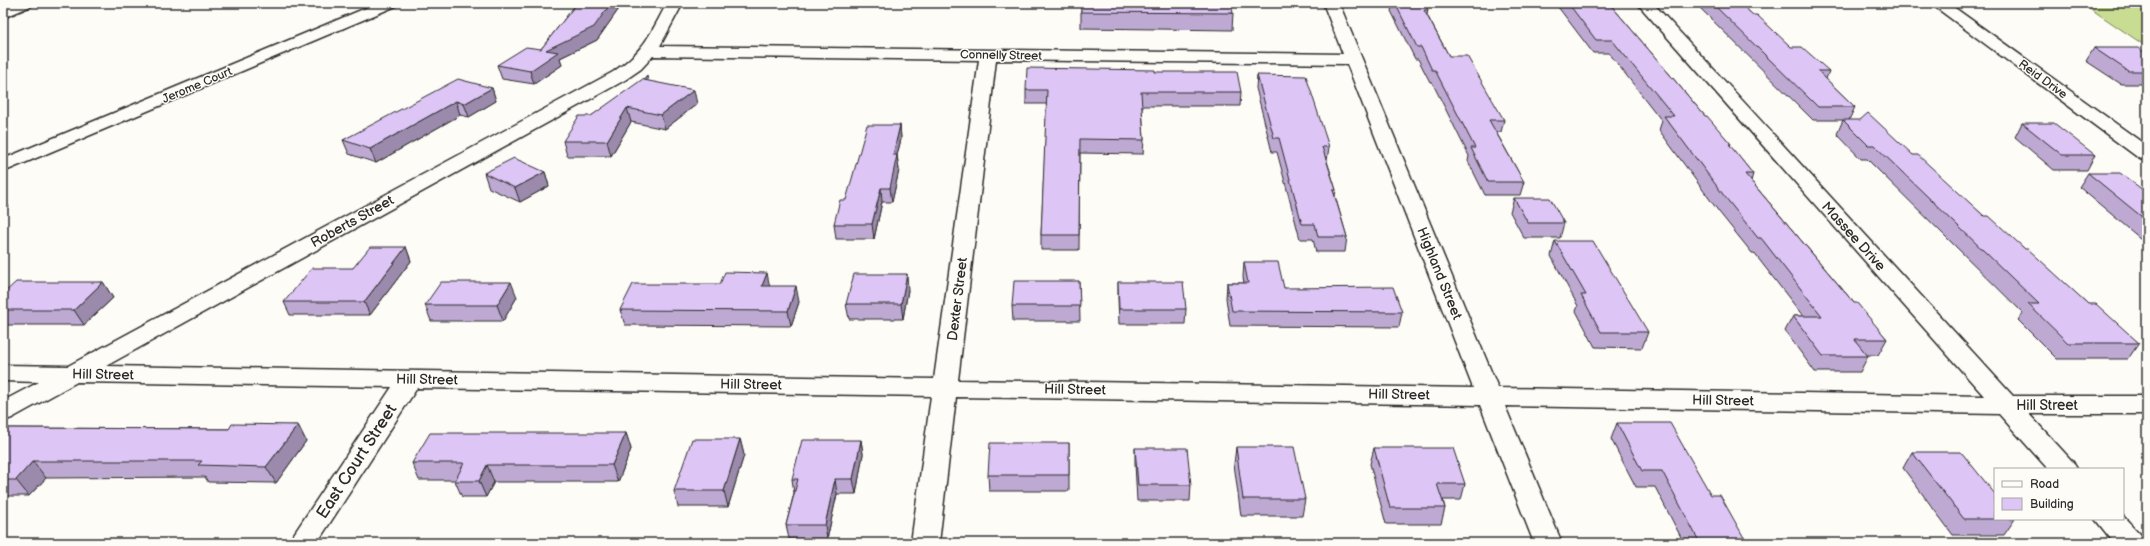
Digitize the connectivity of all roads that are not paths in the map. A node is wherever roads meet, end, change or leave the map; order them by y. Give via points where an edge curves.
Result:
1 (26, 3) edge
2 (391, 3) edge
3 (675, 3) edge
4 (1331, 3) edge
5 (1645, 3) edge
6 (1938, 3) edge
7 (3, 13) edge
8 (649, 51) junction
9 (988, 55) junction
10 (1353, 59) junction
11 (2147, 155) edge
12 (3, 166) edge
13 (3, 373) edge
14 (73, 373) junction
15 (410, 379) junction
16 (946, 387) junction
17 (1490, 396) junction
18 (2007, 405) junction
19 (2147, 405) edge
20 (3, 412) edge
21 (2063, 468) edge
22 (2110, 520) edge
23 (302, 543) edge
24 (925, 543) edge
25 (1548, 543) edge
26 (2131, 543) edge

1 - 7 street
2 - 12 street, Jerome Court
3 - 8 street, Roberts Street
4 - 10 street, Highland Street
5 - 18 street, Massee Drive
6 - 11 street, Reid Drive
8 - 9 street, Connelly Street
8 - 14 street, Roberts Street via 619,76
9 - 10 street, Connelly Street
9 - 16 street, Dexter Street
10 - 17 street, Highland Street
13 - 14 street, Hill Street
14 - 15 street, Hill Street
14 - 20 street, Roberts Street
15 - 16 street, Hill Street
15 - 23 street, East Court Street
16 - 17 street, Hill Street
16 - 24 street, Dexter Street
17 - 18 street, Hill Street
17 - 25 street, Highland Street
18 - 19 street, Hill Street
18 - 21 street, Massee Drive
22 - 26 street

